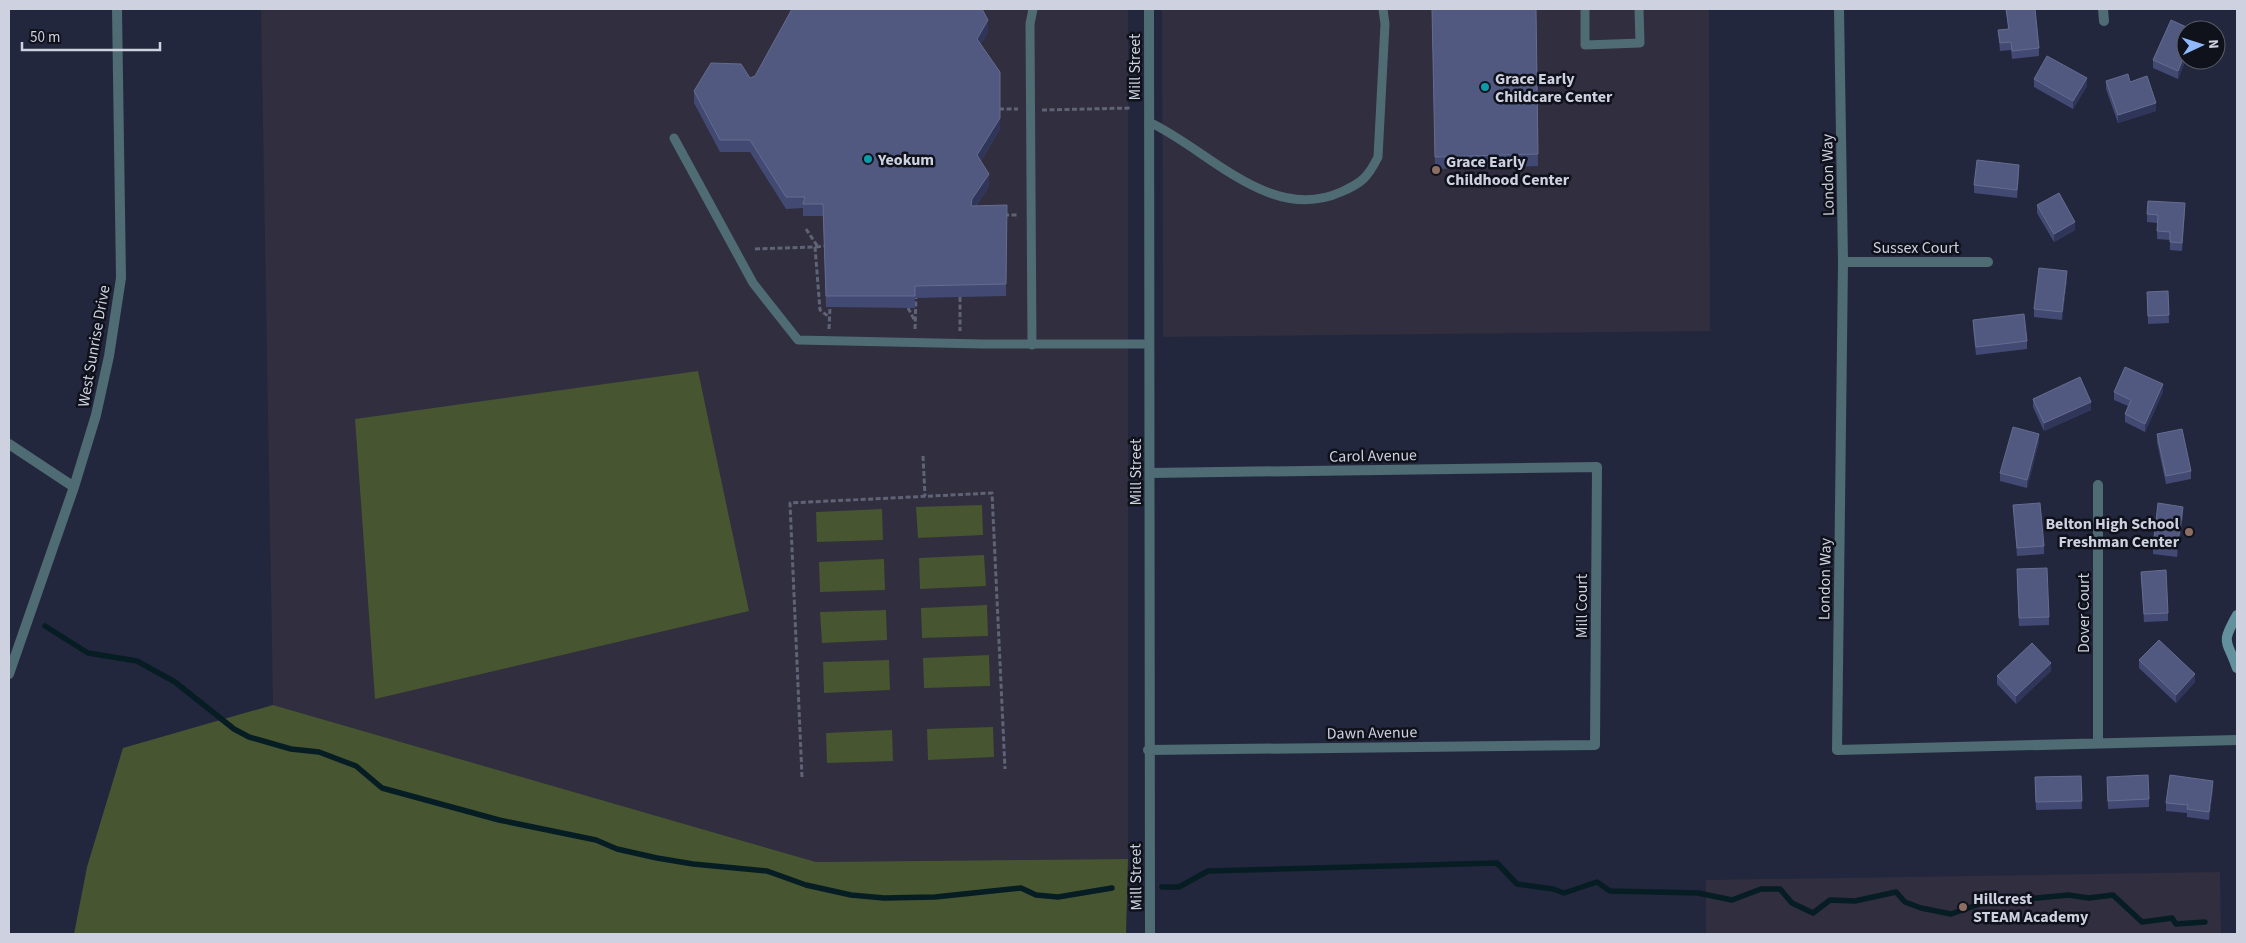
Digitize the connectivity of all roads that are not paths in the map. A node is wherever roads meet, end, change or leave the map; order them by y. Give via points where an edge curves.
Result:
1 (117, 9) edge
2 (1033, 9) edge
3 (1383, 9) edge
4 (1585, 9) edge
5 (1639, 9) edge
6 (1839, 9) edge
7 (2104, 9) edge
8 (1150, 10) edge
9 (2104, 21) dead end
10 (1149, 122) junction
11 (674, 138) dead end
12 (1844, 262) junction
13 (1988, 262) dead end
14 (1149, 344) junction
15 (1032, 345) junction
16 (9, 444) edge
17 (1597, 467) joint
18 (1151, 473) junction
19 (2098, 485) dead end
20 (74, 487) junction
21 (2237, 617) edge
22 (2237, 664) edge
23 (9, 674) edge
24 (2237, 740) edge
25 (2098, 742) junction
26 (1595, 745) joint
27 (1148, 750) junction
28 (1150, 934) edge

1 - 20 street, West Sunrise Drive via 121,278 106,373
2 - 15 lane via 1030,24
3 - 10 lane via 1385,24 1378,157 1368,176 1352,187 1314,200 1268,194
4 - 5 lane via 1585,45 1640,43
6 - 12 street, London Way
7 - 9 street
8 - 10 street, Mill Street
10 - 14 street, Mill Street
11 - 15 lane via 753,284 798,340
12 - 13 street, Sussex Court
12 - 25 street, London Way via 1837,750
14 - 15 lane
14 - 18 street, Mill Street
16 - 20 street
17 - 18 street, Carol Avenue
17 - 26 street, Mill Court
18 - 27 street, Mill Street
19 - 25 street, Dover Court
20 - 23 street, West Sunrise Drive
21 - 22 main road via 2227,634 2227,644
24 - 25 street, London Way
26 - 27 street, Dawn Avenue
27 - 28 street, Mill Street

